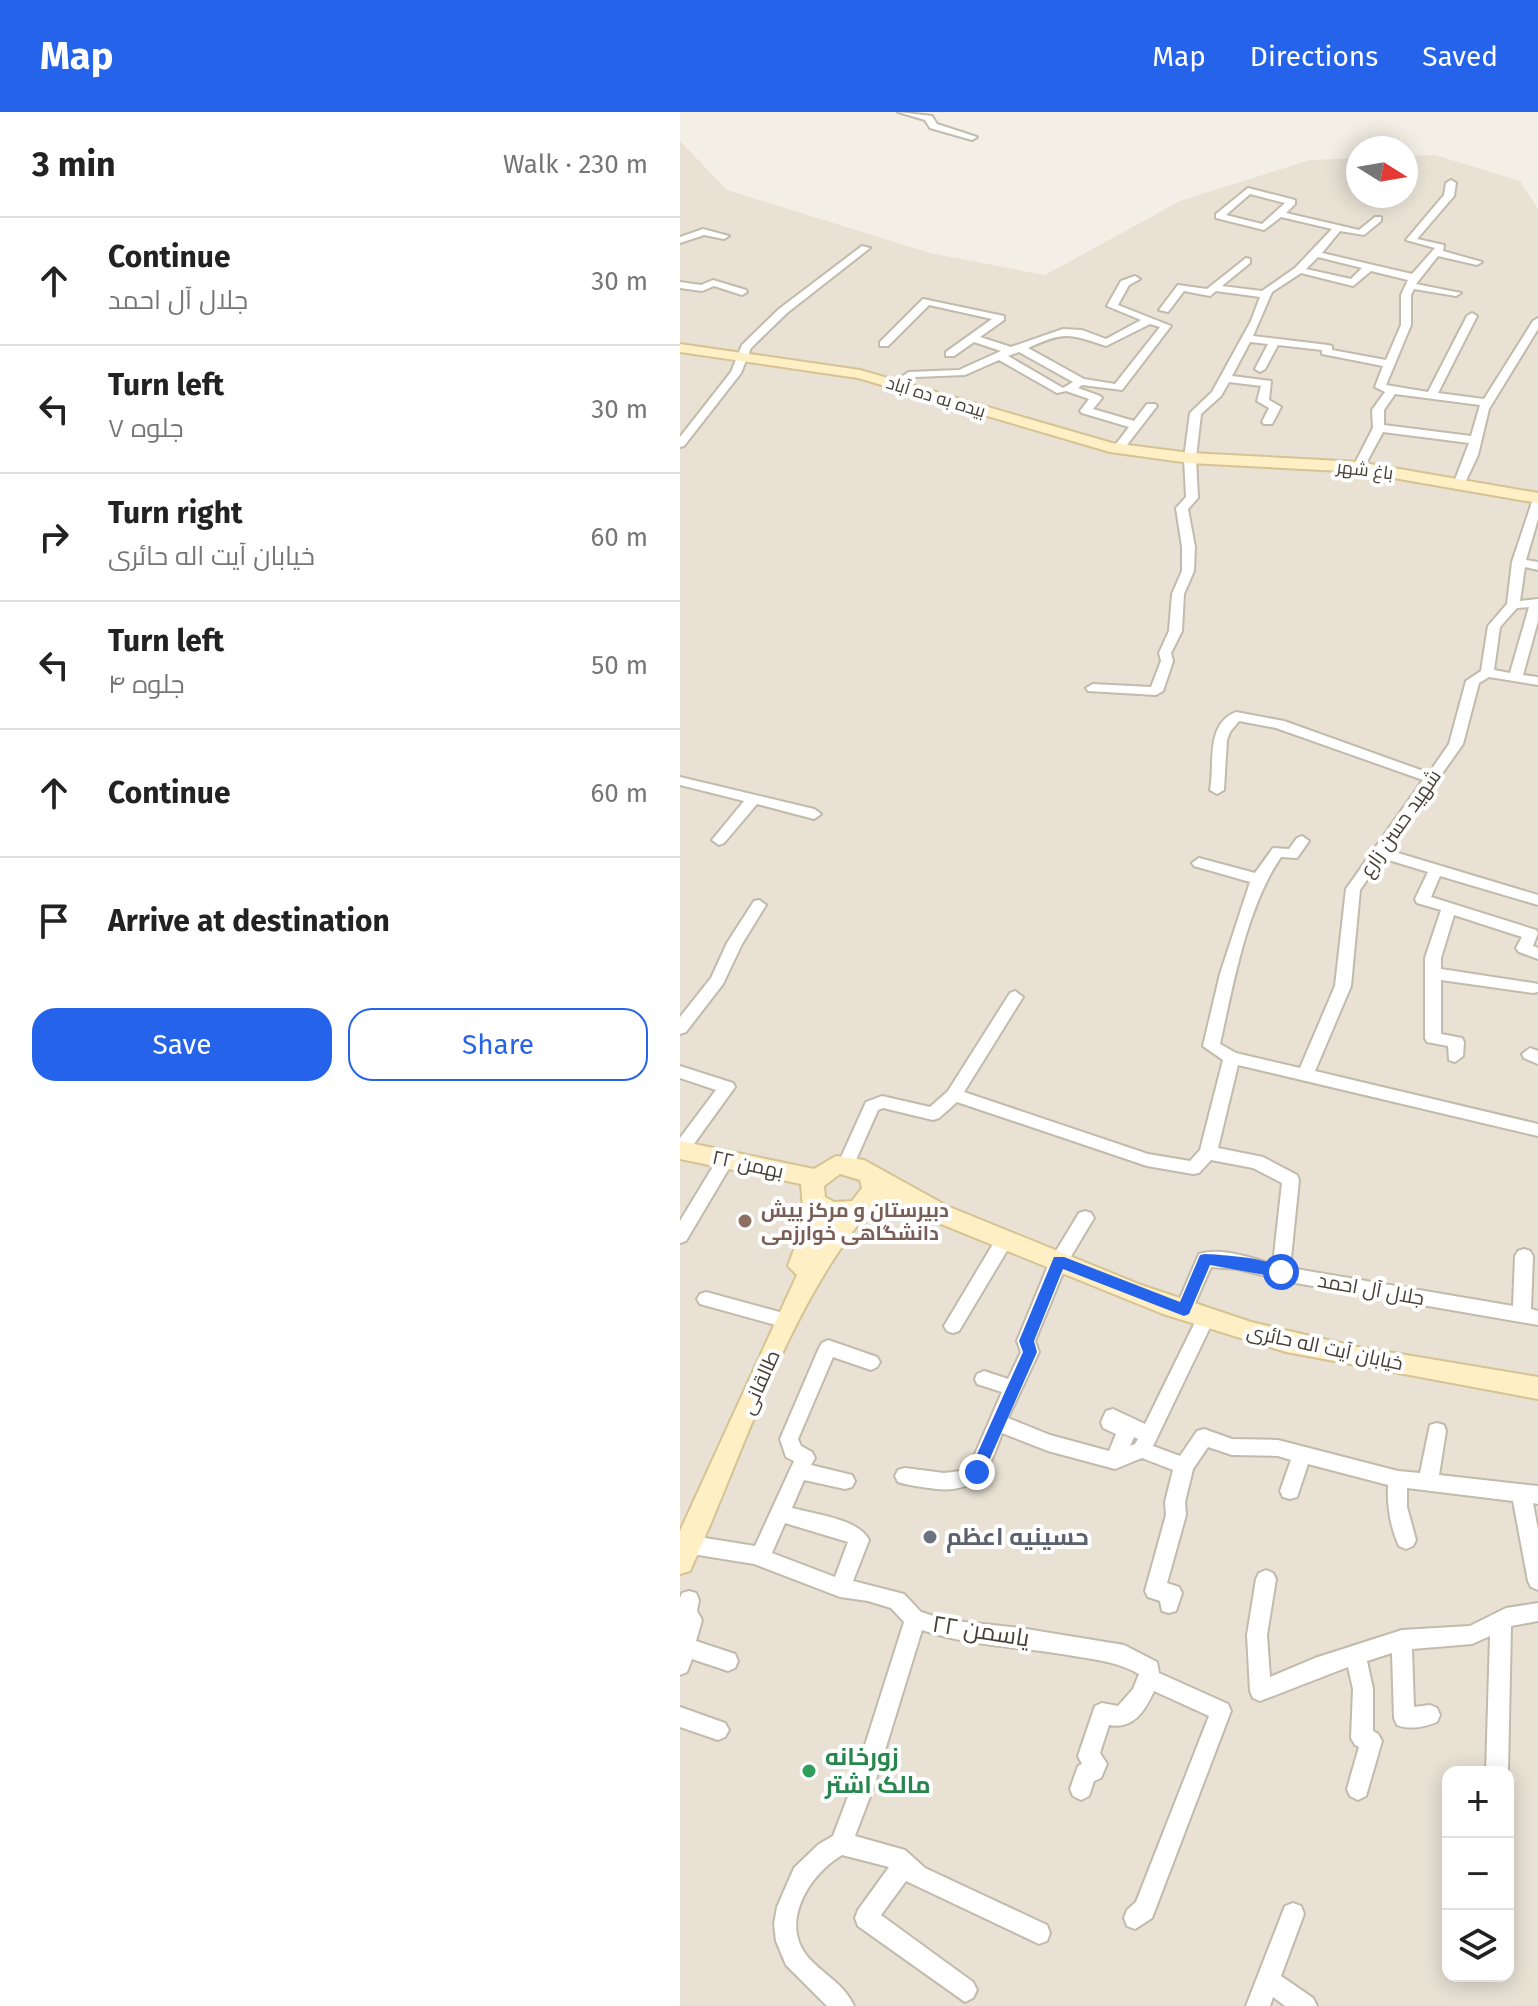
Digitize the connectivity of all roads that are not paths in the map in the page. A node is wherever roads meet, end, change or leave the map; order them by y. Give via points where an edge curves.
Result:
1 (902, 112) edge
2 (972, 137) dead end
3 (1451, 183) dead end
4 (1279, 214) junction
5 (1378, 219) dead end
6 (1338, 228) junction
7 (724, 236) dead end
8 (680, 240) edge
9 (865, 248) dead end
10 (1436, 253) junction
11 (1316, 254) junction
12 (1246, 261) dead end
13 (1477, 262) dead end
14 (1369, 267) junction
15 (1299, 270) junction
16 (1135, 279) dead end
17 (1413, 282) junction
18 (680, 285) edge
19 (1213, 288) junction
20 (742, 292) dead end
21 (1456, 293) dead end
22 (1264, 294) junction
23 (1164, 310) dead end
24 (1472, 316) dead end
25 (1147, 321) junction
26 (1538, 321) edge
27 (972, 338) junction
28 (1247, 338) junction
29 (1275, 341) junction
30 (884, 344) dead end
31 (680, 348) edge
32 (1010, 352) junction
33 (742, 354) junction
34 (950, 354) dead end
35 (1391, 364) junction
36 (1260, 369) dead end
37 (1226, 378) junction
38 (1081, 382) junction
39 (894, 385) junction
40 (1392, 390) junction
41 (1061, 391) dead end
42 (1432, 395) junction
43 (1486, 403) junction
44 (1151, 406) dead end
45 (1268, 422) dead end
46 (1136, 425) junction
47 (1379, 428) junction
48 (1476, 440) junction
49 (680, 444) edge
50 (1119, 448) junction
51 (1190, 458) junction
52 (1359, 467) junction
53 (1459, 485) junction
54 (1538, 500) edge
55 (1518, 562) junction
56 (1538, 566) edge
57 (1538, 603) edge
58 (1513, 605) junction
59 (1487, 673) junction
60 (1515, 678) junction
61 (1538, 681) edge
62 (1093, 688) dead end
63 (1430, 778) junction
64 (680, 781) edge
65 (1217, 790) dead end
66 (754, 799) junction
67 (814, 814) dead end
68 (719, 840) dead end
69 (1302, 841) dead end
70 (1381, 853) junction
71 (1199, 863) dead end
72 (1435, 872) junction
73 (1258, 879) junction
74 (1538, 900) edge
75 (759, 905) dead end
76 (1449, 908) junction
77 (1538, 954) edge
78 (1432, 973) junction
79 (1533, 988) dead end
80 (1015, 997) dead end
81 (680, 1028) edge
82 (1455, 1056) dead end
83 (1232, 1058) junction
84 (680, 1072) edge
85 (1305, 1075) junction
86 (954, 1095) junction
87 (1538, 1130) edge
88 (680, 1150) edge
89 (1208, 1153) junction
90 (726, 1160) junction
91 (846, 1164) junction
92 (870, 1175) junction
93 (814, 1188) junction
94 (858, 1209) junction
95 (939, 1213) junction
96 (1085, 1218) dead end
97 (680, 1236) edge
98 (1005, 1239) junction
99 (1524, 1256) dead end
100 (1059, 1261) junction
101 (1281, 1272) junction
102 (706, 1299) dead end
103 (1195, 1313) junction
104 (1530, 1317) edge
105 (776, 1318) junction
106 (953, 1326) dead end
107 (871, 1362) dead end
108 (984, 1379) dead end
109 (1013, 1388) junction
110 (1538, 1388) edge
111 (997, 1422) junction
112 (1437, 1431) dead end
113 (1146, 1442) junction
114 (1302, 1455) junction
115 (1115, 1461) junction
116 (1184, 1466) junction
117 (800, 1471) junction
118 (905, 1476) dead end
119 (1398, 1479) junction
120 (845, 1481) dead end
121 (1428, 1483) junction
122 (1290, 1491) dead end
123 (1530, 1494) edge
124 (781, 1513) junction
125 (1406, 1540) dead end
126 (682, 1546) edge
127 (760, 1557) junction
128 (1266, 1579) dead end
129 (1538, 1582) edge
130 (840, 1588) junction
131 (689, 1600) dead end
132 (1169, 1604) dead end
133 (1538, 1612) edge
134 (915, 1619) junction
135 (1501, 1619) junction
136 (1402, 1640) junction
137 (1356, 1656) junction
138 (683, 1657) edge
139 (728, 1661) dead end
140 (1149, 1674) junction
141 (1430, 1715) dead end
142 (680, 1717) edge
143 (718, 1730) dead end
144 (1497, 1766) edge
145 (1081, 1789) dead end
146 (1358, 1789) dead end
147 (841, 1844) junction
148 (904, 1864) junction
149 (1293, 1914) dead end
150 (1135, 1918) dead end
151 (1039, 1933) dead end
152 (1269, 1981) junction
153 (965, 1990) dead end
154 (842, 2006) edge
155 (1258, 2006) edge
156 (1305, 2006) edge

1 - 2 street
3 - 10 street via 1449,196 1411,240 1441,247
4 - 4 street via 1264,227 1219,216 1248,191 1292,202
4 - 6 street
5 - 6 street via 1361,233
6 - 11 street
7 - 8 street via 703,232
9 - 33 street via 783,311
10 - 13 street
10 - 17 street
11 - 14 street
11 - 15 street
12 - 19 street
14 - 15 street via 1353,283
14 - 17 street
15 - 22 street
16 - 25 street via 1125,283 1112,306
17 - 21 street
17 - 35 street via 1406,295 1406,325
18 - 20 street via 702,288 713,283
19 - 22 street
19 - 23 street via 1210,293 1182,287
22 - 28 street
24 - 42 street
25 - 32 street via 1106,343 1078,329
25 - 38 street via 1166,326 1118,388
26 - 43 street
27 - 30 street via 1000,318 927,301
27 - 32 street
27 - 34 street
28 - 29 street
28 - 37 street
29 - 35 street
29 - 36 street
31 - 33 main road, بیده به ده آباد
32 - 38 street
32 - 39 street via 961,373 913,374
32 - 41 street
33 - 39 main road, بیده به ده آباد
33 - 49 street via 736,373
35 - 40 street via 1380,387
37 - 45 street via 1267,383 1263,401 1275,407
37 - 51 street via 1196,413
38 - 46 street via 1068,388 1096,398 1086,411
39 - 50 main road, بیده به ده آباد
40 - 42 street
40 - 47 street via 1378,410
42 - 43 street
43 - 48 street
44 - 46 street
46 - 50 street
47 - 48 street
47 - 52 street
48 - 53 street
50 - 51 main road, بیده به ده آباد
51 - 52 main road, باغ شهر
51 - 62 street via 1192,498 1182,508 1188,573 1177,596 1174,642 1165,653 1156,691
52 - 53 main road, باغ شهر
53 - 54 main road, باغ شهر
54 - 55 street
55 - 56 street
55 - 58 street
57 - 58 street
57 - 60 street
58 - 59 street via 1494,626
59 - 60 street
59 - 63 street, شهید حسن زارع via 1473,681 1456,744
60 - 61 street
63 - 65 street via 1279,724 1236,716 1226,723 1219,742
63 - 70 street, شهید حسن زارع
64 - 66 street
66 - 67 street
66 - 68 street
69 - 73 street via 1292,855 1278,851
70 - 72 street
70 - 85 street, شهید حسن زارع via 1353,889 1343,986
71 - 73 street
72 - 74 street
72 - 76 street via 1422,899
73 - 83 street via 1211,1046
75 - 81 street via 718,980
76 - 77 street via 1531,934 1524,948
76 - 78 street
78 - 79 street
78 - 82 street via 1433,1038 1456,1042
80 - 86 street
83 - 85 street
83 - 89 street
84 - 88 street via 727,1087
85 - 87 street
86 - 89 street via 1147,1160 1193,1168
86 - 91 street via 933,1114 882,1102 872,1106
88 - 90 main road, ۲۲ بهمن
89 - 101 street via 1257,1162 1291,1180
90 - 93 main road, ۲۲ بهمن
90 - 97 street
91 - 92 main road
91 - 93 main road via 826,1169
92 - 94 main road via 874,1190
92 - 95 main road
93 - 94 main road via 825,1210
93 - 105 main road, طالقانی via 811,1242
94 - 95 main road
94 - 126 main road, طالقانی via 825,1248 795,1301
95 - 98 main road, خیابان آیت اله حائری
96 - 100 street
98 - 100 main road, خیابان آیت اله حائری
98 - 106 street
99 - 104 street
100 - 103 main road, خیابان آیت اله حائری
100 - 109 street
101 - 103 street, جلال آل احمد via 1205,1259
101 - 104 street, جلال آل احمد
102 - 105 street
103 - 110 main road, خیابان آیت اله حائری via 1298,1345
103 - 113 street
105 - 126 main road, طالقانی
107 - 117 street via 828,1348 789,1439 793,1451 805,1458
108 - 109 street
109 - 111 street
111 - 115 street
111 - 118 street via 970,1479
112 - 121 street
113 - 115 street
113 - 115 street via 1113,1417 1110,1422 1127,1431
113 - 116 street
114 - 116 street via 1278,1448 1232,1447 1204,1437
114 - 119 street
114 - 122 street
116 - 132 street via 1155,1591 1172,1593
117 - 120 street
117 - 124 street
119 - 121 street
119 - 125 street via 1397,1507
121 - 123 street
123 - 129 street
124 - 127 street
124 - 130 street via 852,1533 859,1540
126 - 127 street, یاسمن ۲۲
127 - 130 street, یاسمن ۲۲
128 - 137 street via 1257,1635 1260,1691
130 - 134 street, یاسمن ۲۲ via 897,1601
131 - 138 street via 686,1615 692,1620
133 - 135 street
134 - 140 street, یاسمن ۲۲ via 946,1629 1124,1655
134 - 147 street
135 - 136 street via 1472,1635
135 - 144 street
136 - 137 street
136 - 141 street via 1404,1718
137 - 146 street via 1363,1689 1362,1738 1371,1741
138 - 139 street
140 - 145 street via 1133,1709 1121,1717 1102,1713 1089,1756 1096,1764
140 - 150 street, یاسمن ۲۲ via 1226,1706 1144,1910
142 - 143 street
147 - 148 street
147 - 154 street via 820,1853 784,1915 794,1957
148 - 151 street via 917,1876
148 - 153 street via 866,1918
149 - 152 street
152 - 155 street
152 - 156 street

